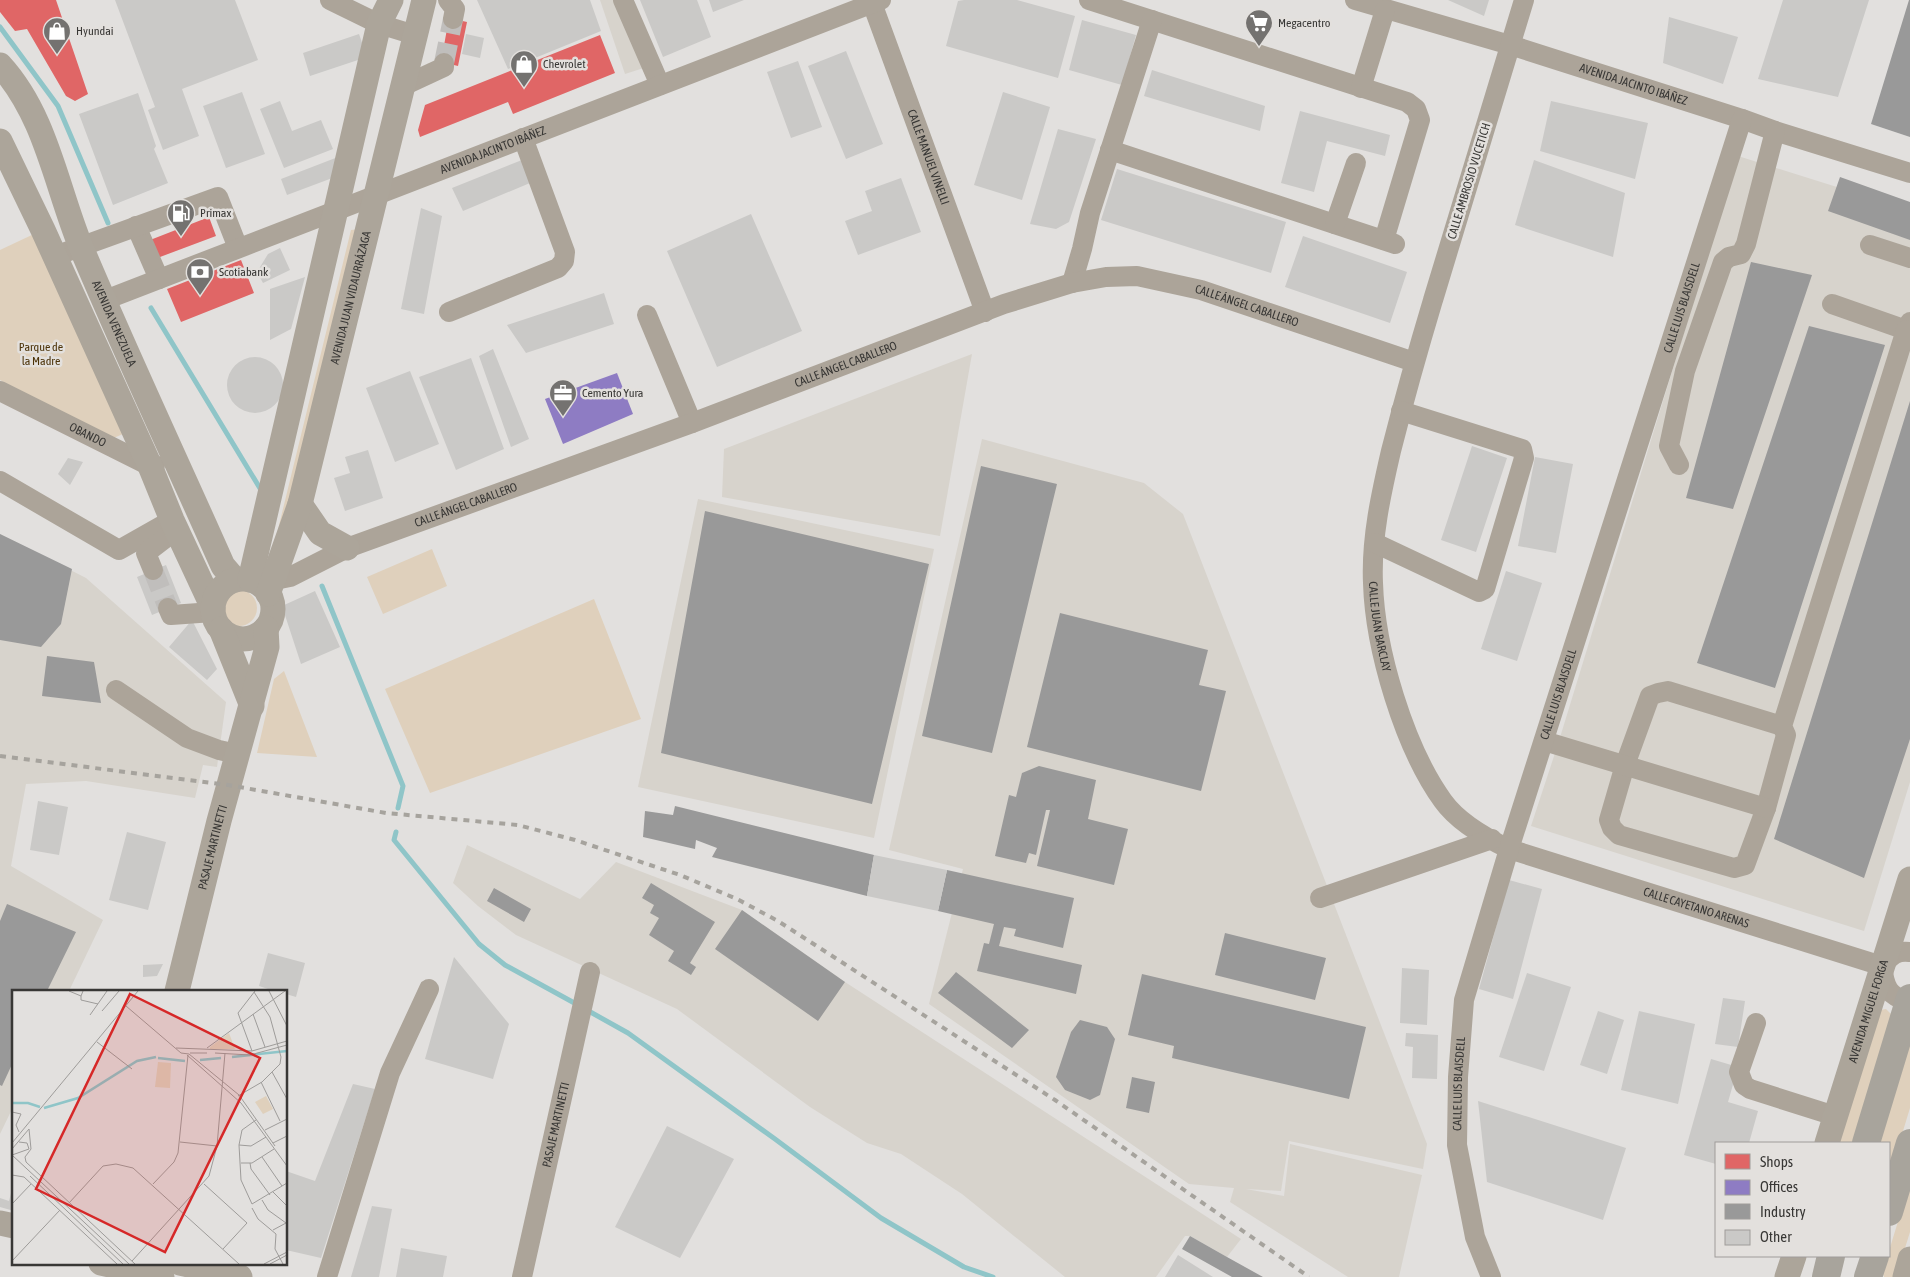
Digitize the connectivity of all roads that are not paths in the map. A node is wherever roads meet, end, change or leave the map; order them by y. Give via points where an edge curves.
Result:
1 (330, 0) edge
2 (391, 0) edge
3 (424, 0) edge
4 (623, 0) edge
5 (1089, 0) edge
6 (1355, 0) edge
7 (1524, 0) edge
8 (876, 1) edge
9 (1385, 10) junction
10 (1152, 20) junction
11 (379, 24) junction
12 (415, 35) junction
13 (1510, 45) junction
14 (444, 63) tunnel mouth
15 (0, 65) edge
16 (660, 85) junction
17 (401, 88) junction
18 (1361, 88) junction
19 (1742, 119) junction
20 (1775, 131) junction
21 (523, 138) junction
22 (0, 141) edge
23 (1110, 150) junction
24 (1356, 163) dead end
25 (1910, 173) edge
26 (376, 195) junction
27 (337, 210) junction
28 (1334, 224) junction
29 (136, 226) junction
30 (1870, 245) dead end
31 (81, 246) junction
32 (238, 248) junction
33 (55, 256) junction
34 (1910, 258) edge
35 (159, 279) junction
36 (1072, 283) junction
37 (319, 288) junction
38 (351, 295) junction
39 (105, 300) junction
40 (1832, 304) dead end
41 (449, 312) dead end
42 (985, 312) junction
43 (647, 315) dead end
44 (1908, 326) edge
45 (1414, 362) junction
46 (0, 391) edge
47 (1401, 411) junction
48 (692, 423) junction
49 (176, 459) junction
50 (150, 466) junction
51 (1679, 466) dead end
52 (0, 481) edge
53 (300, 504) junction
54 (174, 525) junction
55 (1375, 543) junction
56 (347, 548) junction
57 (153, 570) tunnel mouth
58 (264, 591) junction
59 (168, 608) dead end
60 (216, 616) junction
61 (116, 690) dead end
62 (252, 706) junction
63 (1782, 726) junction
64 (1544, 741) junction
65 (237, 754) junction
66 (1625, 765) junction
67 (1766, 808) junction
68 (1492, 839) junction
69 (1509, 849) junction
70 (1910, 879) edge
71 (1320, 898) dead end
72 (1910, 952) edge
73 (1882, 966) junction
74 (590, 972) dead end
75 (430, 989) dead end
76 (177, 990) edge
77 (1910, 1001) edge
78 (1756, 1023) dead end
79 (1834, 1116) junction
80 (1826, 1142) edge
81 (1866, 1142) edge
82 (1910, 1143) edge
83 (1890, 1209) edge
84 (1794, 1257) edge
85 (1831, 1257) edge
86 (1875, 1257) edge
87 (1910, 1259) edge
88 (107, 1264) edge
89 (184, 1264) edge
90 (162, 1277) edge
91 (240, 1277) edge
92 (327, 1277) edge
93 (522, 1277) edge
94 (1491, 1277) edge
95 (1787, 1277) edge
96 (1826, 1277) edge
97 (1868, 1277) edge
98 (1904, 1277) edge

1 - 11 street
2 - 11 main road
3 - 12 main road, AVENIDA JUAN VIDAURRÁZAGA
4 - 16 street
5 - 10 street
6 - 9 street, AVENIDA JACINTO IBÁÑEZ
7 - 13 street, CALLE AMBROSIO VUCETICH
8 - 16 street, AVENIDA JACINTO IBÁÑEZ
8 - 42 street, CALLE MANUEL VINELLI
9 - 13 street, AVENIDA JACINTO IBÁÑEZ
9 - 18 street
10 - 18 street
10 - 23 street
11 - 12 street
11 - 27 main road
12 - 17 main road, AVENIDA JUAN VIDAURRÁZAGA
13 - 19 street, AVENIDA JACINTO IBÁÑEZ
13 - 45 street, CALLE AMBROSIO VUCETICH
14 - 17 street via 444,67
15 - 31 main road, AVENIDA VENEZUELA via 32,111
16 - 21 street, AVENIDA JACINTO IBÁÑEZ
17 - 26 main road, AVENIDA JUAN VIDAURRÁZAGA
18 - 28 street via 1407,102 1416,109 1420,120 1390,242
19 - 20 street, AVENIDA JACINTO IBÁÑEZ
19 - 64 street, CALLE LUIS BLAISDELL
20 - 25 street, AVENIDA JACINTO IBÁÑEZ
20 - 51 street via 1746,244 1740,254 1723,262 1685,371 1669,446
21 - 26 street, AVENIDA JACINTO IBÁÑEZ
21 - 41 street via 565,252 564,261 558,268
22 - 33 main road
23 - 28 street
23 - 36 street
24 - 28 street
26 - 27 street, AVENIDA JACINTO IBÁÑEZ
26 - 38 main road, AVENIDA JUAN VIDAURRÁZAGA
27 - 32 street, AVENIDA JACINTO IBÁÑEZ
27 - 37 main road
29 - 31 street
29 - 32 street via 218,196
29 - 35 street
30 - 34 street
31 - 33 street
31 - 39 main road, AVENIDA VENEZUELA
32 - 35 street, AVENIDA JACINTO IBÁÑEZ
33 - 50 main road
35 - 39 street, AVENIDA JACINTO IBÁÑEZ
36 - 42 street, CALLE ÁNGEL CABALLERO
36 - 45 street, CALLE ÁNGEL CABALLERO via 1137,276 1166,281
37 - 38 main road
37 - 58 main road
38 - 53 main road, AVENIDA JUAN VIDAURRÁZAGA
39 - 49 main road, AVENIDA VENEZUELA
40 - 44 street
42 - 48 street, CALLE ÁNGEL CABALLERO
43 - 48 street
44 - 63 street
45 - 47 street, CALLE JUAN BARCLAY
46 - 50 street, OBANDO
47 - 55 street, CALLE JUAN BARCLAY via 1380,499
47 - 55 street via 1522,449 1524,458 1485,589 1479,592
48 - 56 street, CALLE ÁNGEL CABALLERO
49 - 50 street
49 - 58 main road, AVENIDA VENEZUELA via 223,566
50 - 54 main road
52 - 54 street via 119,550
53 - 56 main road via 320,533
53 - 58 main road, AVENIDA JUAN VIDAURRÁZAGA
54 - 57 street via 146,553
54 - 60 main road
55 - 68 street, CALLE JUAN BARCLAY via 1373,583 1378,629 1389,682 1408,736 1428,778 1444,802 1470,826
56 - 58 street, CALLE ÁNGEL CABALLERO
58 - 60 main road via 222,587 214,600
58 - 60 main road via 258,634 249,638 229,636
58 - 62 main road, PASAJE MARTINETTI via 267,647
59 - 60 street via 171,615
60 - 62 main road
61 - 65 street via 187,738
62 - 65 main road, PASAJE MARTINETTI
63 - 66 street via 1668,691 1658,692 1650,696
63 - 67 street via 1786,735
64 - 66 street
64 - 69 street, CALLE LUIS BLAISDELL
65 - 76 main road, PASAJE MARTINETTI
66 - 67 street
66 - 67 street via 1610,820 1619,835 1734,868 1745,865
68 - 69 street, CALLE JUAN BARCLAY
68 - 71 street
69 - 73 street, CALLE CAYETANO ARENAS
69 - 94 street, CALLE LUIS BLAISDELL via 1464,1000 1458,1077 1457,1145 1475,1237
70 - 73 main road, AVENIDA MIGUEL FORGA
72 - 73 street via 1892,955
73 - 77 street via 1885,984 1892,996
73 - 79 main road, AVENIDA MIGUEL FORGA
74 - 93 street, PASAJE MARTINETTI
75 - 92 street via 390,1073
77 - 81 highway
78 - 79 street via 1738,1072 1744,1085
79 - 80 main road, AVENIDA MIGUEL FORGA
82 - 83 highway
84 - 95 main road
85 - 96 highway
86 - 97 highway
87 - 98 main road
88 - 90 main road
89 - 91 main road

